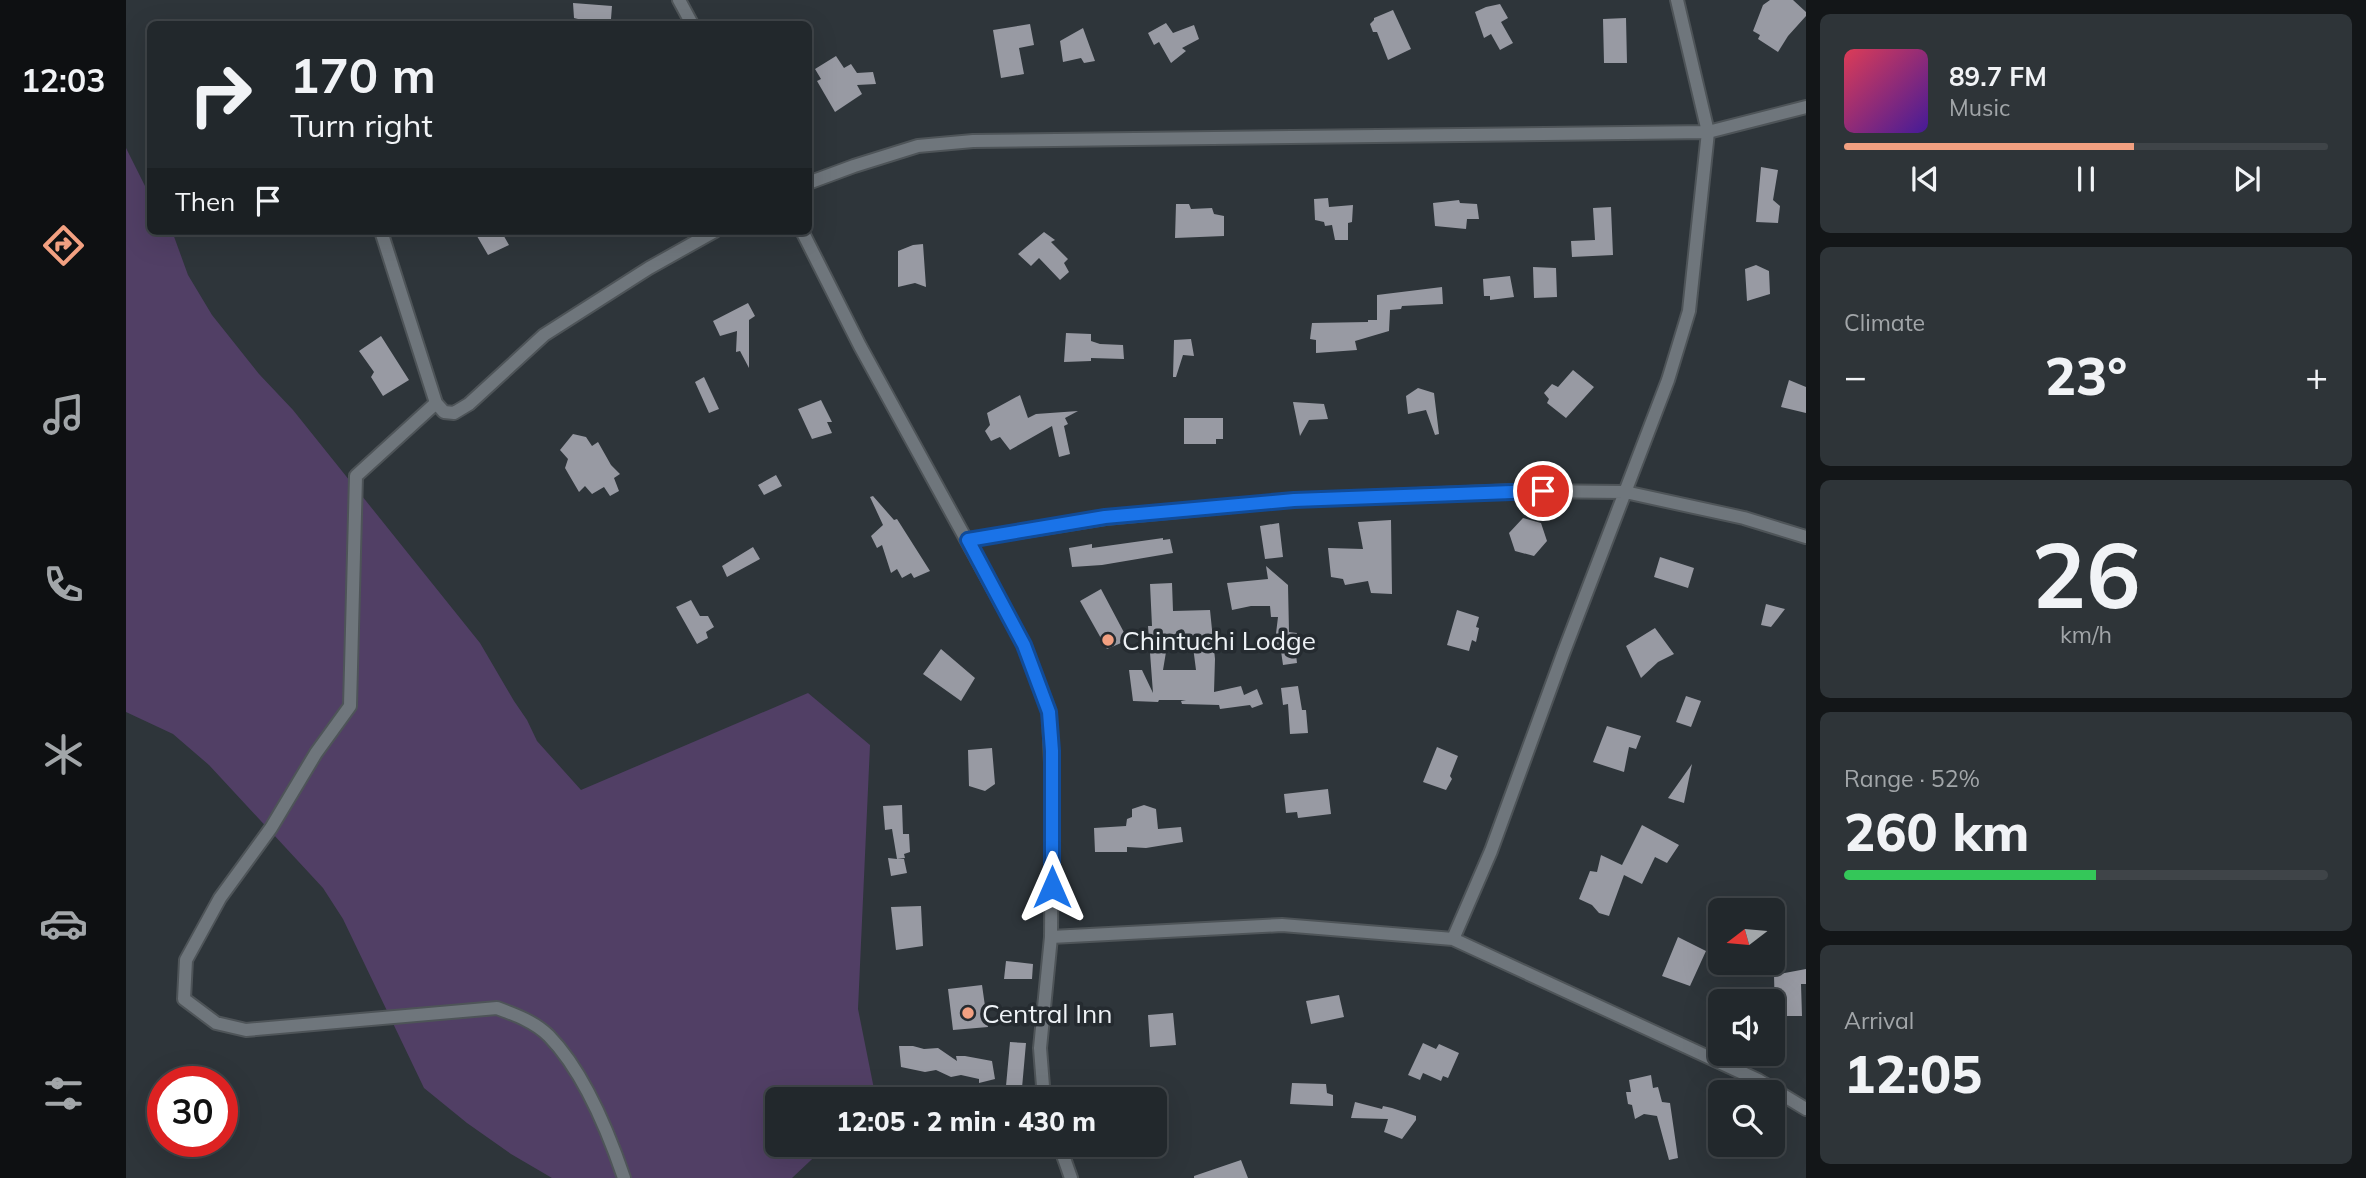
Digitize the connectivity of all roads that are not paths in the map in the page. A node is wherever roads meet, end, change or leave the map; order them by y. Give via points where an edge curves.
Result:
1 (679, 0) edge
2 (1677, 0) edge
3 (690, 21) edge
4 (1806, 107) edge
5 (1708, 132) junction
6 (812, 182) edge
7 (382, 235) edge
8 (708, 235) edge
9 (804, 235) edge
10 (436, 403) junction
11 (1625, 492) junction
12 (1806, 537) edge
13 (968, 540) junction
14 (1051, 937) junction
15 (1453, 939) junction
16 (1043, 1087) edge
17 (1806, 1109) edge
18 (1064, 1157) edge
19 (624, 1178) edge
20 (1071, 1178) edge

1 - 3 street
2 - 5 street
4 - 5 street
5 - 6 street via 973,141 918,146
5 - 11 street via 1689,311
7 - 10 street
8 - 10 street via 544,335 469,404 454,413 444,412
9 - 13 street
10 - 19 street via 356,476 350,706 220,898 186,960 184,999 216,1023 246,1030 497,1009 526,1019 548,1035 574,1068 611,1140
11 - 12 street
11 - 13 street via 1515,491 1294,500 1105,517
11 - 15 street via 1491,851
13 - 14 street via 1024,645 1049,712
14 - 15 street via 1282,925
14 - 16 street via 1040,1048
15 - 17 street via 1758,1080
18 - 20 street

